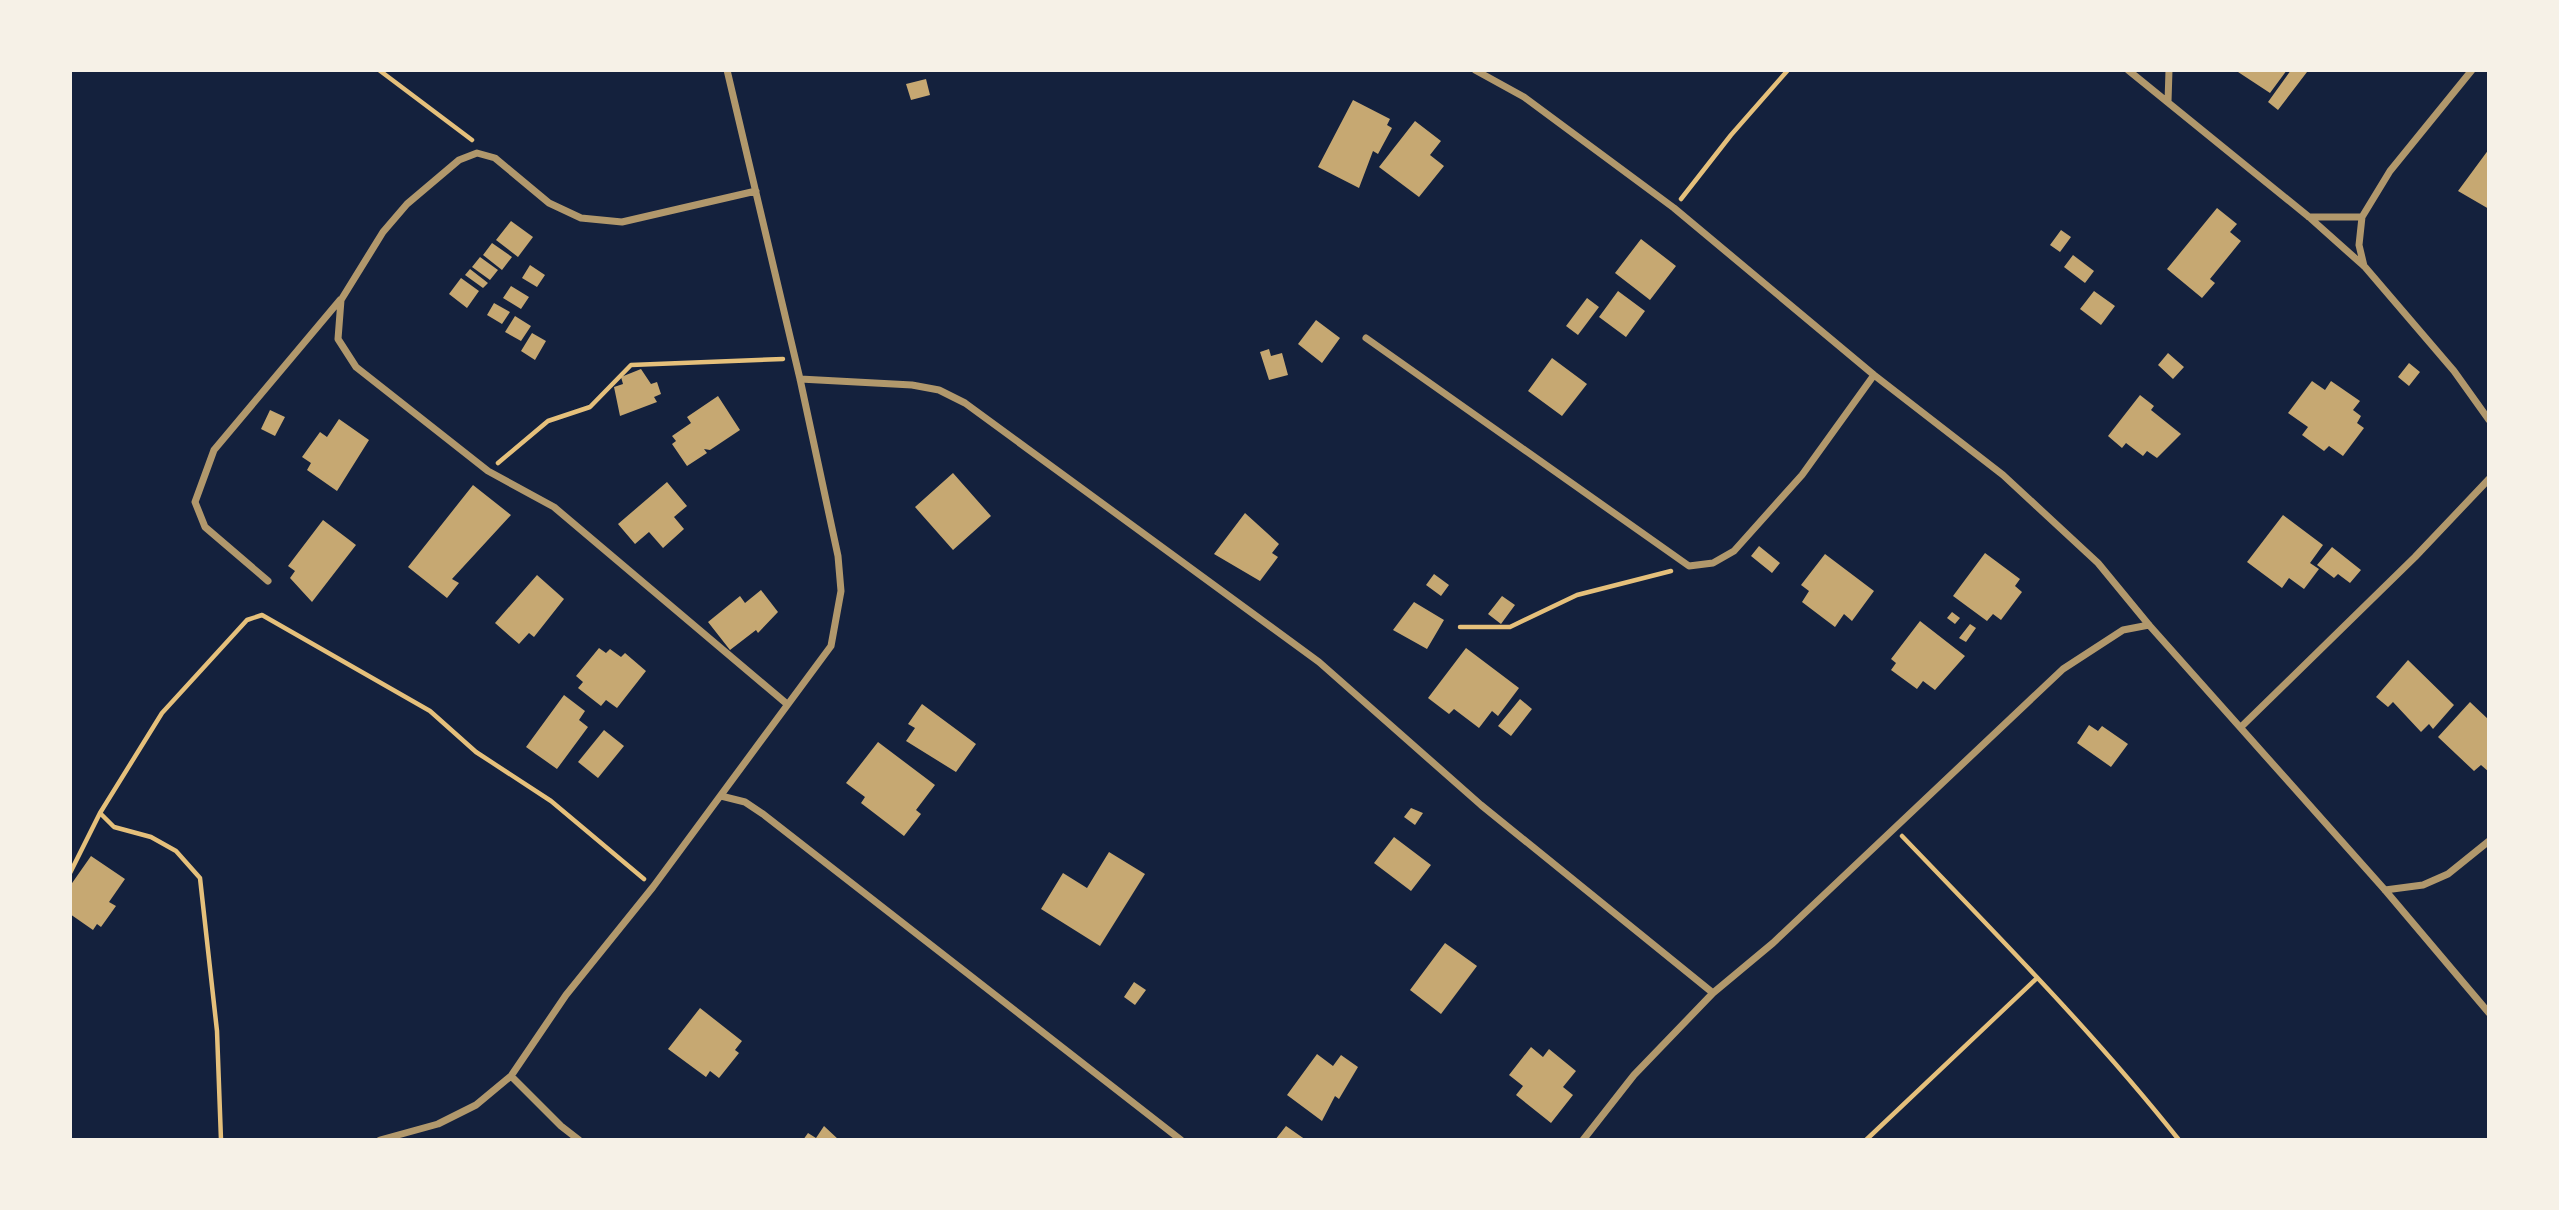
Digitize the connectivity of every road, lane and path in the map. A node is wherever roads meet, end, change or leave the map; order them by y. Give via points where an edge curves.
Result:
1 (379, 70) edge
2 (727, 70) edge
3 (1475, 70) edge
4 (1788, 70) edge
5 (2128, 70) edge
6 (2169, 70) edge
7 (2472, 70) edge
8 (2168, 102) junction
9 (473, 141) dead end
10 (756, 191) junction
11 (1674, 208) junction
12 (2362, 216) junction
13 (2309, 217) junction
14 (2365, 267) junction
15 (341, 300) junction
16 (1366, 338) dead end
17 (795, 358) junction
18 (1874, 375) junction
19 (800, 379) junction
20 (2489, 420) edge
21 (488, 471) junction
22 (2489, 479) edge
23 (1689, 566) junction
24 (268, 581) dead end
25 (2149, 625) junction
26 (1460, 627) dead end
27 (788, 705) junction
28 (2241, 727) junction
29 (721, 796) junction
30 (100, 813) junction
31 (1895, 828) junction
32 (2489, 841) edge
33 (70, 873) edge
34 (653, 887) junction
35 (2385, 890) junction
36 (2038, 978) junction
37 (1713, 993) junction
38 (2489, 1013) edge
39 (511, 1076) junction
40 (221, 1140) edge
41 (380, 1140) edge
42 (579, 1140) edge
43 (1181, 1140) edge
44 (1583, 1140) edge
45 (1866, 1140) edge
46 (2179, 1140) edge

1 - 9 path
2 - 10 street
3 - 11 street via 1524,97
4 - 11 path
5 - 8 street
6 - 8 street
7 - 12 street via 2389,171
8 - 13 street
10 - 15 street via 622,222 580,218 549,203 495,158 477,153 459,160 407,204 383,232
10 - 17 street
11 - 18 street
12 - 13 street
12 - 14 street via 2359,245
13 - 14 street
14 - 20 street via 2454,371
15 - 21 street via 338,339 356,367
15 - 24 street via 214,450 195,502 205,527
16 - 23 street
17 - 19 street
17 - 21 path via 631,365 590,407 548,421
18 - 23 street via 1802,475 1734,551 1713,563
18 - 25 street via 2013,484 2098,563
19 - 27 street via 838,556 841,591 831,646
19 - 37 street via 912,385 939,390 965,403 1319,662 1482,805
21 - 27 street via 554,507
22 - 28 street
23 - 26 path via 1577,595 1510,627
25 - 28 street
25 - 31 street via 2123,630 2063,669
27 - 29 street
28 - 35 street
29 - 34 street
29 - 43 street via 745,802 763,814
30 - 33 path
30 - 34 path via 162,713 247,620 262,615 430,711 476,752 551,801
30 - 40 path via 114,827 151,837 176,851 200,877 217,1031
31 - 36 path
31 - 37 street
32 - 35 street via 2448,874 2423,886
34 - 39 street via 566,995
35 - 38 street
36 - 45 path
36 - 46 path
37 - 44 street via 1634,1075
39 - 41 street via 476,1105 438,1124
39 - 42 street

